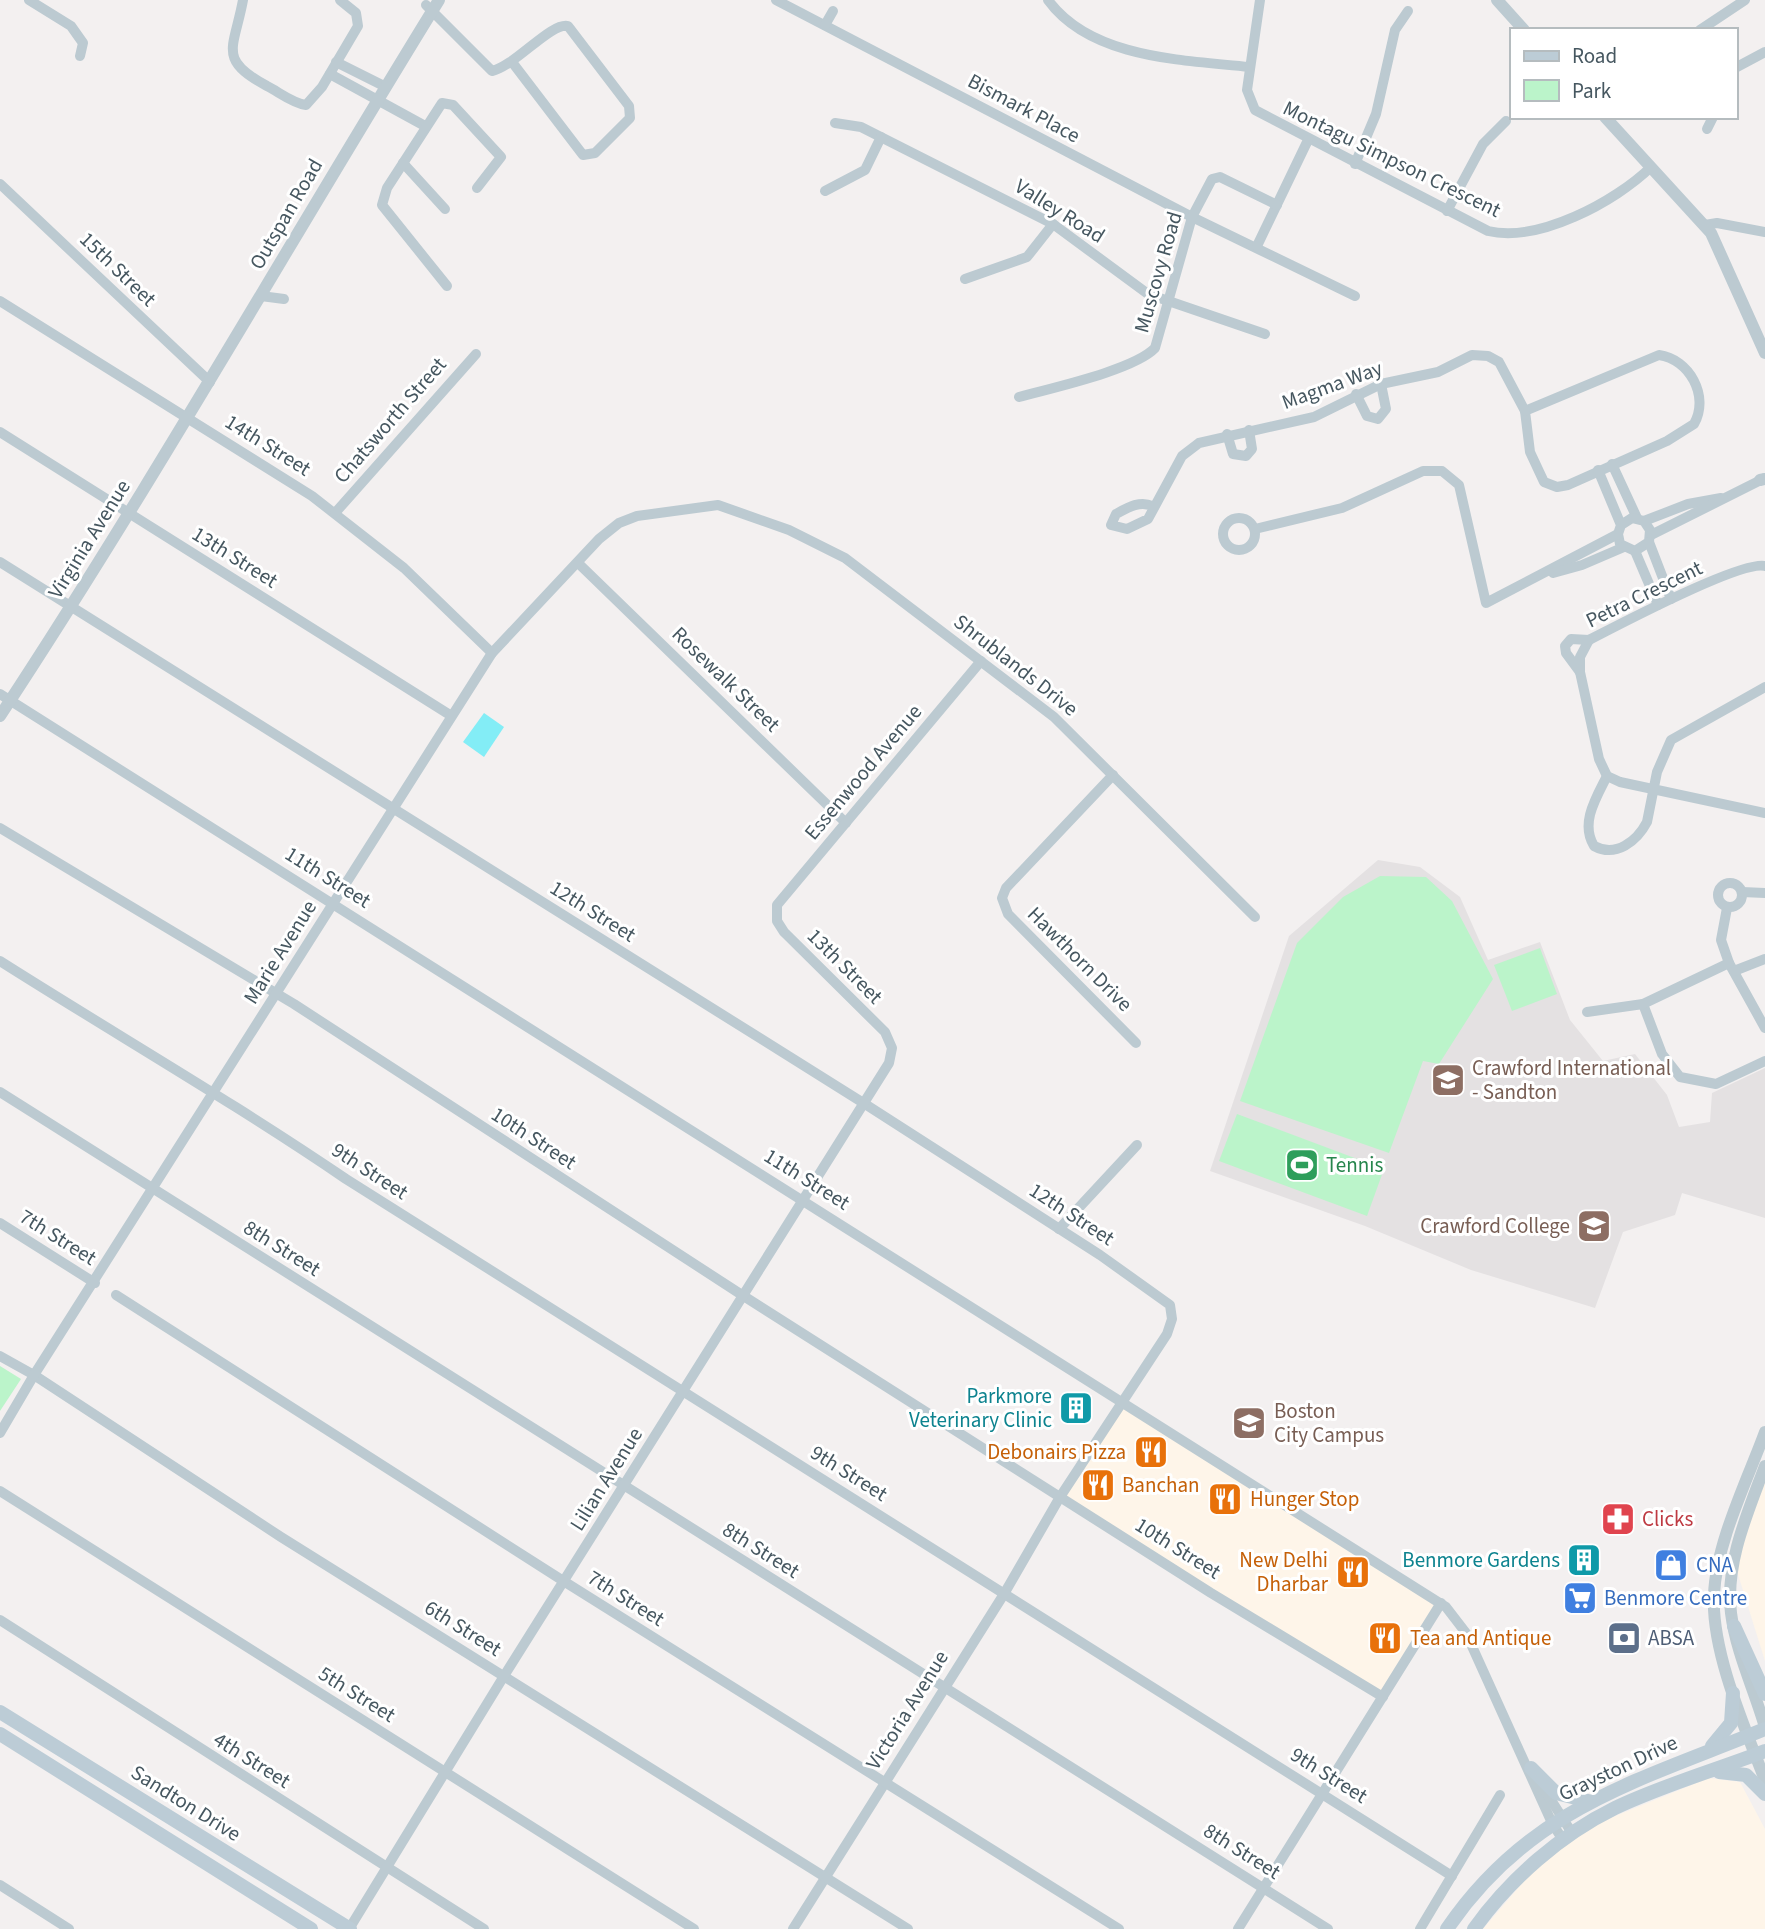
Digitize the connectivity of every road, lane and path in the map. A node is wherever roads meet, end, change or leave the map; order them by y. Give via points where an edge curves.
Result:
1 (29, 0) edge
2 (243, 0) edge
3 (340, 0) edge
4 (776, 0) edge
5 (1048, 0) edge
6 (1260, 0) edge
7 (1497, 0) edge
8 (1745, 0) edge
9 (431, 4) edge
10 (1408, 10) dead end
11 (833, 12) dead end
12 (825, 25) junction
13 (1522, 28) edge
14 (1703, 28) edge
15 (1765, 52) edge
16 (80, 56) dead end
17 (336, 62) junction
18 (512, 62) junction
19 (1249, 67) junction
20 (1737, 68) edge
21 (330, 74) junction
22 (384, 86) junction
23 (376, 100) junction
24 (1607, 119) edge
25 (1712, 119) edge
26 (1506, 121) dead end
27 (835, 123) dead end
28 (425, 126) junction
29 (1707, 130) dead end
30 (881, 137) junction
31 (1308, 140) junction
32 (403, 163) junction
33 (1355, 164) junction
34 (1651, 167) junction
35 (0, 184) edge
36 (477, 188) dead end
37 (825, 191) dead end
38 (1276, 205) junction
39 (444, 209) dead end
40 (1447, 211) junction
41 (1192, 216) junction
42 (1053, 224) junction
43 (1705, 225) junction
44 (1765, 232) edge
45 (1257, 246) junction
46 (965, 279) dead end
47 (447, 286) dead end
48 (261, 296) junction
49 (1355, 296) dead end
50 (284, 299) dead end
51 (0, 301) edge
52 (1168, 301) junction
53 (1265, 334) dead end
54 (1765, 353) edge
55 (476, 354) dead end
56 (210, 382) junction
57 (1381, 384) junction
58 (1356, 394) junction
59 (1019, 397) dead end
60 (1525, 411) junction
61 (187, 418) junction
62 (1249, 430) junction
63 (0, 432) edge
64 (1227, 434) junction
65 (1612, 464) junction
66 (1598, 470) junction
67 (1763, 479) edge
68 (1722, 498) junction
69 (710, 505) joint
70 (1152, 506) dead end
71 (128, 512) junction
72 (335, 513) junction
73 (1640, 520) junction
74 (1255, 529) dead end
75 (1619, 530) junction
76 (1650, 539) junction
77 (1630, 549) junction
78 (0, 562) edge
79 (578, 563) junction
80 (1765, 566) edge
81 (1544, 575) junction
82 (1671, 599) junction
83 (1658, 605) junction
84 (71, 606) junction
85 (1589, 640) junction
86 (492, 653) junction
87 (981, 662) junction
88 (1580, 672) junction
89 (1765, 687) edge
90 (5, 697) edge
91 (0, 716) edge
92 (450, 716) junction
93 (1113, 775) junction
94 (1607, 776) junction
95 (1653, 789) junction
96 (393, 808) junction
97 (1765, 813) edge
98 (846, 823) junction
99 (0, 828) edge
100 (1742, 892) junction
101 (1765, 893) edge
102 (333, 903) junction
103 (1727, 908) junction
104 (777, 909) joint
105 (1255, 917) dead end
106 (1765, 960) edge
107 (0, 961) edge
108 (1731, 967) junction
109 (275, 994) junction
110 (1643, 1004) junction
111 (1587, 1012) dead end
112 (1765, 1028) edge
113 (1136, 1043) dead end
114 (892, 1048) joint
115 (1765, 1061) edge
116 (0, 1092) edge
117 (213, 1093) junction
118 (865, 1104) junction
119 (1137, 1145) dead end
120 (153, 1188) junction
121 (803, 1199) junction
122 (0, 1223) edge
123 (1059, 1228) junction
124 (95, 1283) junction
125 (116, 1295) dead end
126 (743, 1295) junction
127 (0, 1356) edge
128 (34, 1375) junction
129 (684, 1392) junction
130 (1122, 1401) junction
131 (1765, 1432) edge
132 (0, 1433) edge
133 (1765, 1466) edge
134 (623, 1486) junction
135 (0, 1491) edge
136 (1060, 1497) junction
137 (565, 1582) junction
138 (1004, 1594) junction
139 (1441, 1603) junction
140 (0, 1620) edge
141 (1734, 1626) junction
142 (504, 1676) junction
143 (944, 1687) junction
144 (1733, 1693) junction
145 (1765, 1694) edge
146 (1383, 1697) junction
147 (0, 1712) edge
148 (1765, 1728) edge
149 (0, 1734) edge
150 (1748, 1736) junction
151 (1705, 1752) junction
152 (1760, 1753) edge
153 (1528, 1764) junction
154 (445, 1771) junction
155 (1709, 1773) junction
156 (1765, 1780) edge
157 (885, 1782) junction
158 (1765, 1794) edge
159 (1324, 1795) junction
160 (1500, 1795) dead end
161 (1588, 1801) junction
162 (1557, 1819) junction
163 (1568, 1837) junction
164 (386, 1867) junction
165 (1452, 1876) junction
166 (826, 1877) junction
167 (0, 1885) edge
168 (1264, 1888) junction
169 (69, 1929) edge
170 (311, 1929) edge
171 (349, 1929) edge
172 (484, 1929) edge
173 (694, 1929) edge
174 (793, 1929) edge
175 (908, 1929) edge
176 (1119, 1929) edge
177 (1238, 1929) edge
178 (1328, 1929) edge
179 (1420, 1929) edge
180 (1447, 1929) edge
181 (1474, 1929) edge

1 - 16 street via 78,33 83,43
2 - 21 street via 233,53 240,70 303,105 312,101
3 - 17 street via 356,13 359,24
4 - 12 street, Bismark Place
5 - 19 street via 1074,24 1135,53
6 - 19 street, Montagu Simpson Crescent
7 - 13 street
8 - 14 street
9 - 18 street via 491,70
9 - 22 street, Outspan Road
10 - 33 street via 1393,34 1376,114
11 - 12 street
12 - 41 street, Bismark Place
15 - 20 street
17 - 21 street
17 - 22 street
18 - 18 street via 583,155 595,153 630,118 629,106 568,26 556,28
19 - 31 street, Montagu Simpson Crescent via 1250,103 1260,115
21 - 23 street
22 - 23 street, Outspan Road
23 - 28 street
23 - 48 street, Outspan Road
24 - 34 street
25 - 29 street
26 - 40 street via 1483,144
27 - 30 street, Valley Road via 853,124
28 - 32 street
28 - 36 street via 440,104 450,103 501,157
30 - 37 street via 865,170
30 - 42 street, Valley Road
31 - 33 street, Montagu Simpson Crescent
31 - 38 street
32 - 39 street
32 - 47 street via 384,194 383,209
33 - 40 street, Montagu Simpson Crescent
34 - 40 street, Montagu Simpson Crescent via 1605,203 1517,233 1488,231
34 - 43 street
35 - 56 street, 15th Street
38 - 41 street, Muscovy Road via 1217,177 1210,180
38 - 45 street
41 - 45 street, Bismark Place
41 - 52 street, Muscovy Road
42 - 46 street via 1027,257
42 - 52 street, Valley Road via 1136,287
43 - 44 street
43 - 54 street
45 - 49 street, Bismark Place
48 - 50 street
48 - 56 street, Outspan Road
51 - 61 street, 14th Street
52 - 53 street, Valley Road
52 - 59 street, Muscovy Road via 1158,342 1149,354
55 - 72 street, Chatsworth Street
56 - 61 street, Virginia Avenue
57 - 58 street, Magma Way
57 - 58 street via 1386,409 1378,419 1367,416
57 - 60 street, Magma Way via 1438,372 1472,355 1488,356 1503,368
58 - 62 street, Magma Way via 1314,417
60 - 65 street via 1648,358 1659,355 1678,360 1693,379 1700,403 1694,424
60 - 66 street via 1530,452 1544,482 1568,485
61 - 71 street, Virginia Avenue
61 - 72 street, 14th Street
62 - 64 street, Magma Way
62 - 64 street via 1252,449 1247,456 1233,454
63 - 71 street, 13th Street
64 - 70 street, Magma Way via 1188,450
65 - 66 street
65 - 73 street
66 - 75 street
67 - 68 street
68 - 73 street
68 - 76 street
69 - 79 street, Marie Avenue via 627,519 610,529
69 - 87 street, Shrublands Drive via 748,513 830,549
71 - 84 street, Virginia Avenue
71 - 92 street, 13th Street
72 - 86 street, 14th Street via 404,568
73 - 75 street via 1628,520
73 - 76 street
74 - 81 street via 1342,508 1423,471 1442,471 1459,485 1486,603
75 - 77 street
75 - 81 street
76 - 77 street
76 - 82 street
77 - 81 street
77 - 83 street
78 - 84 street, 12th Street
79 - 86 street, Marie Avenue
79 - 98 street, Rosewalk Street
80 - 82 street, Petra Crescent via 1752,565
82 - 83 street, Petra Crescent
83 - 85 street, Petra Crescent
84 - 90 street, Virginia Avenue
84 - 96 street, 12th Street
85 - 88 street, Petra Crescent via 1580,657
85 - 88 street via 1571,639 1565,646
86 - 92 street, Marie Avenue
87 - 93 street, Shrublands Drive via 1042,706
87 - 98 street, Essenwood Avenue
88 - 94 street, Petra Crescent
89 - 95 street via 1675,737 1660,761
90 - 91 street, Virginia Avenue
90 - 102 street, 11th Street
92 - 96 street, Marie Avenue
93 - 105 street, Shrublands Drive
93 - 113 street, Hawthorn Drive via 1006,888 1002,898 1008,915
94 - 95 street
94 - 95 street via 1588,824 1590,840 1601,850 1618,849 1642,831
95 - 97 street
96 - 102 street, Marie Avenue
96 - 118 street, 12th Street
98 - 104 street, Essenwood Avenue via 783,895
99 - 109 street, 10th Street
100 - 101 street
100 - 103 street via 1739,904
100 - 103 street via 1733,883 1719,889 1718,900
102 - 109 street, Marie Avenue
102 - 121 street, 11th Street
103 - 108 street via 1721,940
104 - 114 street, 13th Street via 784,932 885,1032
106 - 108 street
107 - 117 street
108 - 110 street
108 - 112 street
109 - 117 street, Marie Avenue
109 - 126 street, 10th Street
110 - 111 street
110 - 115 street via 1662,1054 1680,1077 1716,1084
114 - 118 street, Lilian Avenue via 890,1063
116 - 120 street
117 - 120 street, Marie Avenue
117 - 129 street, 9th Street
118 - 121 street, Lilian Avenue
118 - 123 street, 12th Street
119 - 123 street
120 - 124 street, Marie Avenue
120 - 134 street, 8th Street
121 - 126 street, Lilian Avenue
121 - 130 street, 11th Street
122 - 124 street, 7th Street
123 - 130 street, 12th Street via 1172,1308 1170,1328
124 - 128 street, Marie Avenue
125 - 137 street, 7th Street
126 - 129 street, Lilian Avenue
126 - 136 street, 10th Street
127 - 128 street, 6th Street
128 - 132 street, Marie Avenue
128 - 142 street, 6th Street via 167,1465
129 - 134 street, Lilian Avenue
129 - 138 street, 9th Street
130 - 136 street
130 - 139 street, 11th Street
131 - 144 street via 1714,1587 1716,1623
133 - 141 street via 1733,1564
134 - 137 street, Lilian Avenue
134 - 143 street, 8th Street
135 - 154 street, 5th Street
136 - 138 street, Victoria Avenue
136 - 146 street, 10th Street
137 - 142 street, Lilian Avenue
137 - 157 street, 7th Street
138 - 143 street, Victoria Avenue
138 - 159 street, 9th Street
139 - 146 street
139 - 153 street, 11th Street via 1466,1633
140 - 164 street, 4th Street
141 - 145 main road
141 - 148 street
142 - 154 street, Lilian Avenue
142 - 166 street, 6th Street
143 - 157 street, Victoria Avenue
143 - 168 street, 8th Street
144 - 150 street
144 - 151 main road via 1730,1725
146 - 159 street
147 - 171 main road, Sandton Drive
148 - 150 main road, Grayston Drive
149 - 170 main road, Sandton Drive
150 - 151 main road, Grayston Drive
150 - 152 street
151 - 161 main road, Grayston Drive
152 - 155 main road, Grayston Drive
152 - 156 street
153 - 161 main road via 1556,1793
153 - 162 street, 11th Street
154 - 164 street, Lilian Avenue
154 - 173 street, 5th Street
155 - 158 main road via 1741,1773
155 - 163 main road, Grayston Drive via 1625,1804
157 - 166 street, Victoria Avenue
157 - 176 street, 7th Street
159 - 165 street, 9th Street
159 - 168 street
160 - 165 street
161 - 162 main road, Grayston Drive
162 - 163 street, 11th Street
162 - 180 main road, Grayston Drive via 1491,1877
163 - 181 main road, Grayston Drive via 1511,1885
164 - 171 street, Lilian Avenue
164 - 172 street, 4th Street
165 - 179 street
166 - 174 street, Victoria Avenue
166 - 175 street, 6th Street
167 - 169 street
168 - 177 street
168 - 178 street, 8th Street

